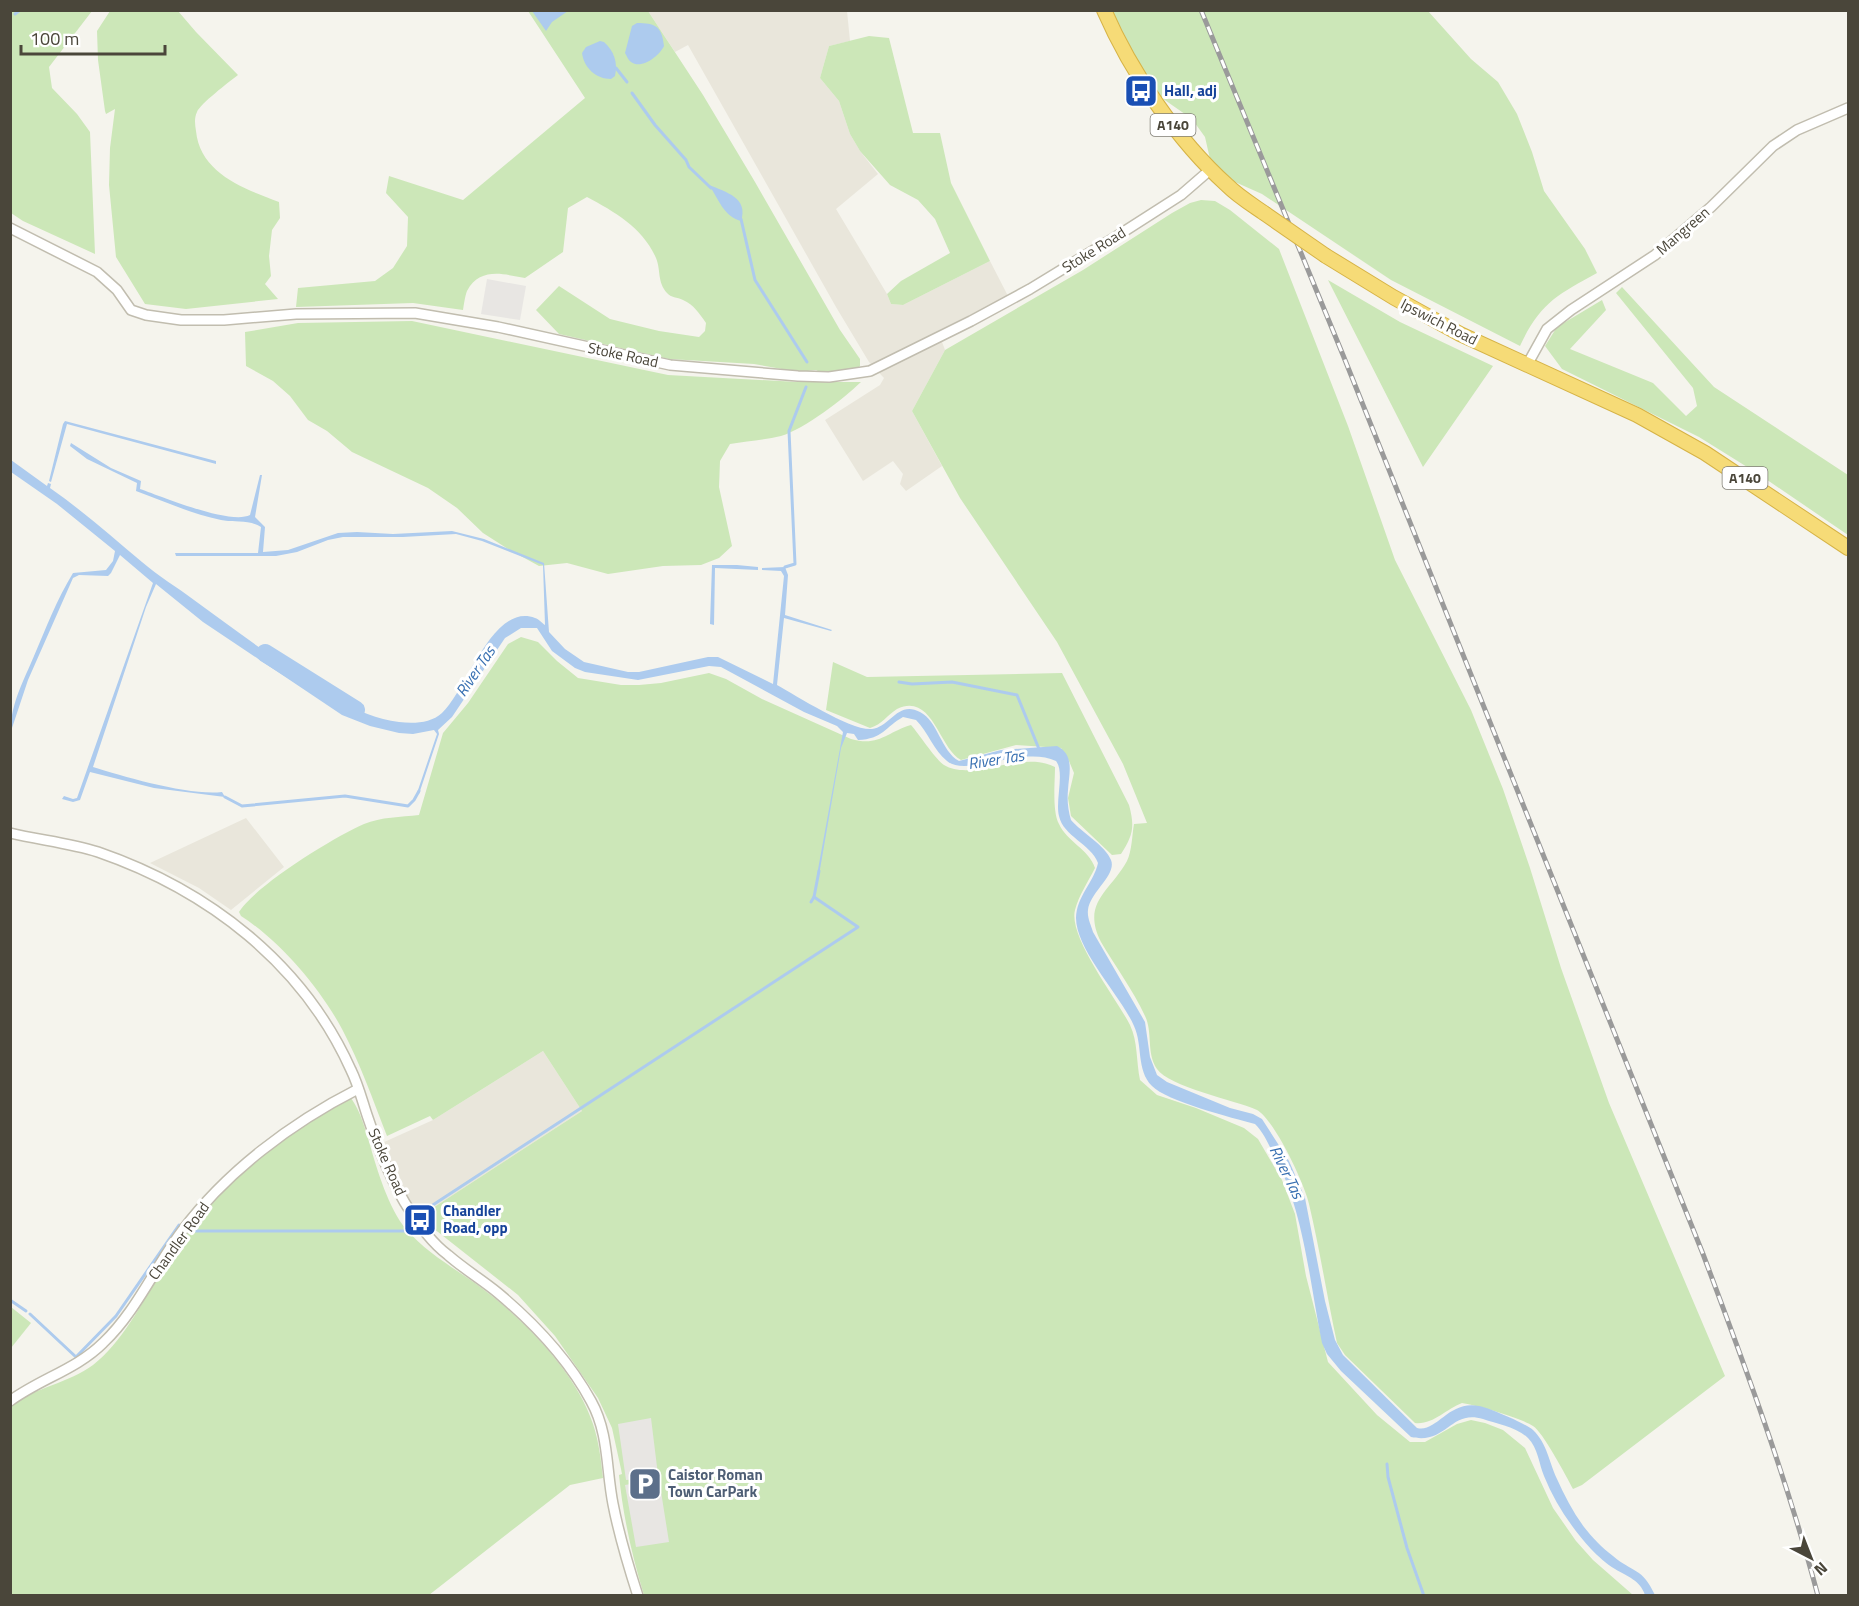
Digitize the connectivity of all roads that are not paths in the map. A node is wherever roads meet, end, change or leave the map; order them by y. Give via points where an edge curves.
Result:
1 (1104, 10) edge
2 (1848, 108) edge
3 (1211, 170) junction
4 (10, 228) edge
5 (1527, 365) junction
6 (1848, 548) edge
7 (10, 833) edge
8 (358, 1089) junction
9 (10, 1401) edge
10 (638, 1596) edge

1 - 3 highway, Ipswich Road / A140 via 1135,72
2 - 5 street, Mangreen via 1797,130 1773,146 1655,255 1547,329
3 - 4 street, Stoke Road via 1181,195 1117,236 971,321 870,371 829,377 670,365 498,327 414,313 296,314 213,320 146,315 131,310 117,290 97,273
3 - 5 highway, Ipswich Road / A140, bridge via 1229,188 1365,281
5 - 6 highway, Ipswich Road / A140 via 1637,415 1705,453
7 - 8 street, Stoke Road via 97,852 189,893 233,922 305,992 331,1030
8 - 9 street, Chandler Road via 302,1122 250,1160 218,1190 182,1231 123,1319 91,1355
8 - 10 street, Stoke Road via 376,1143 400,1195 425,1233 544,1336 591,1401 601,1424 613,1502

